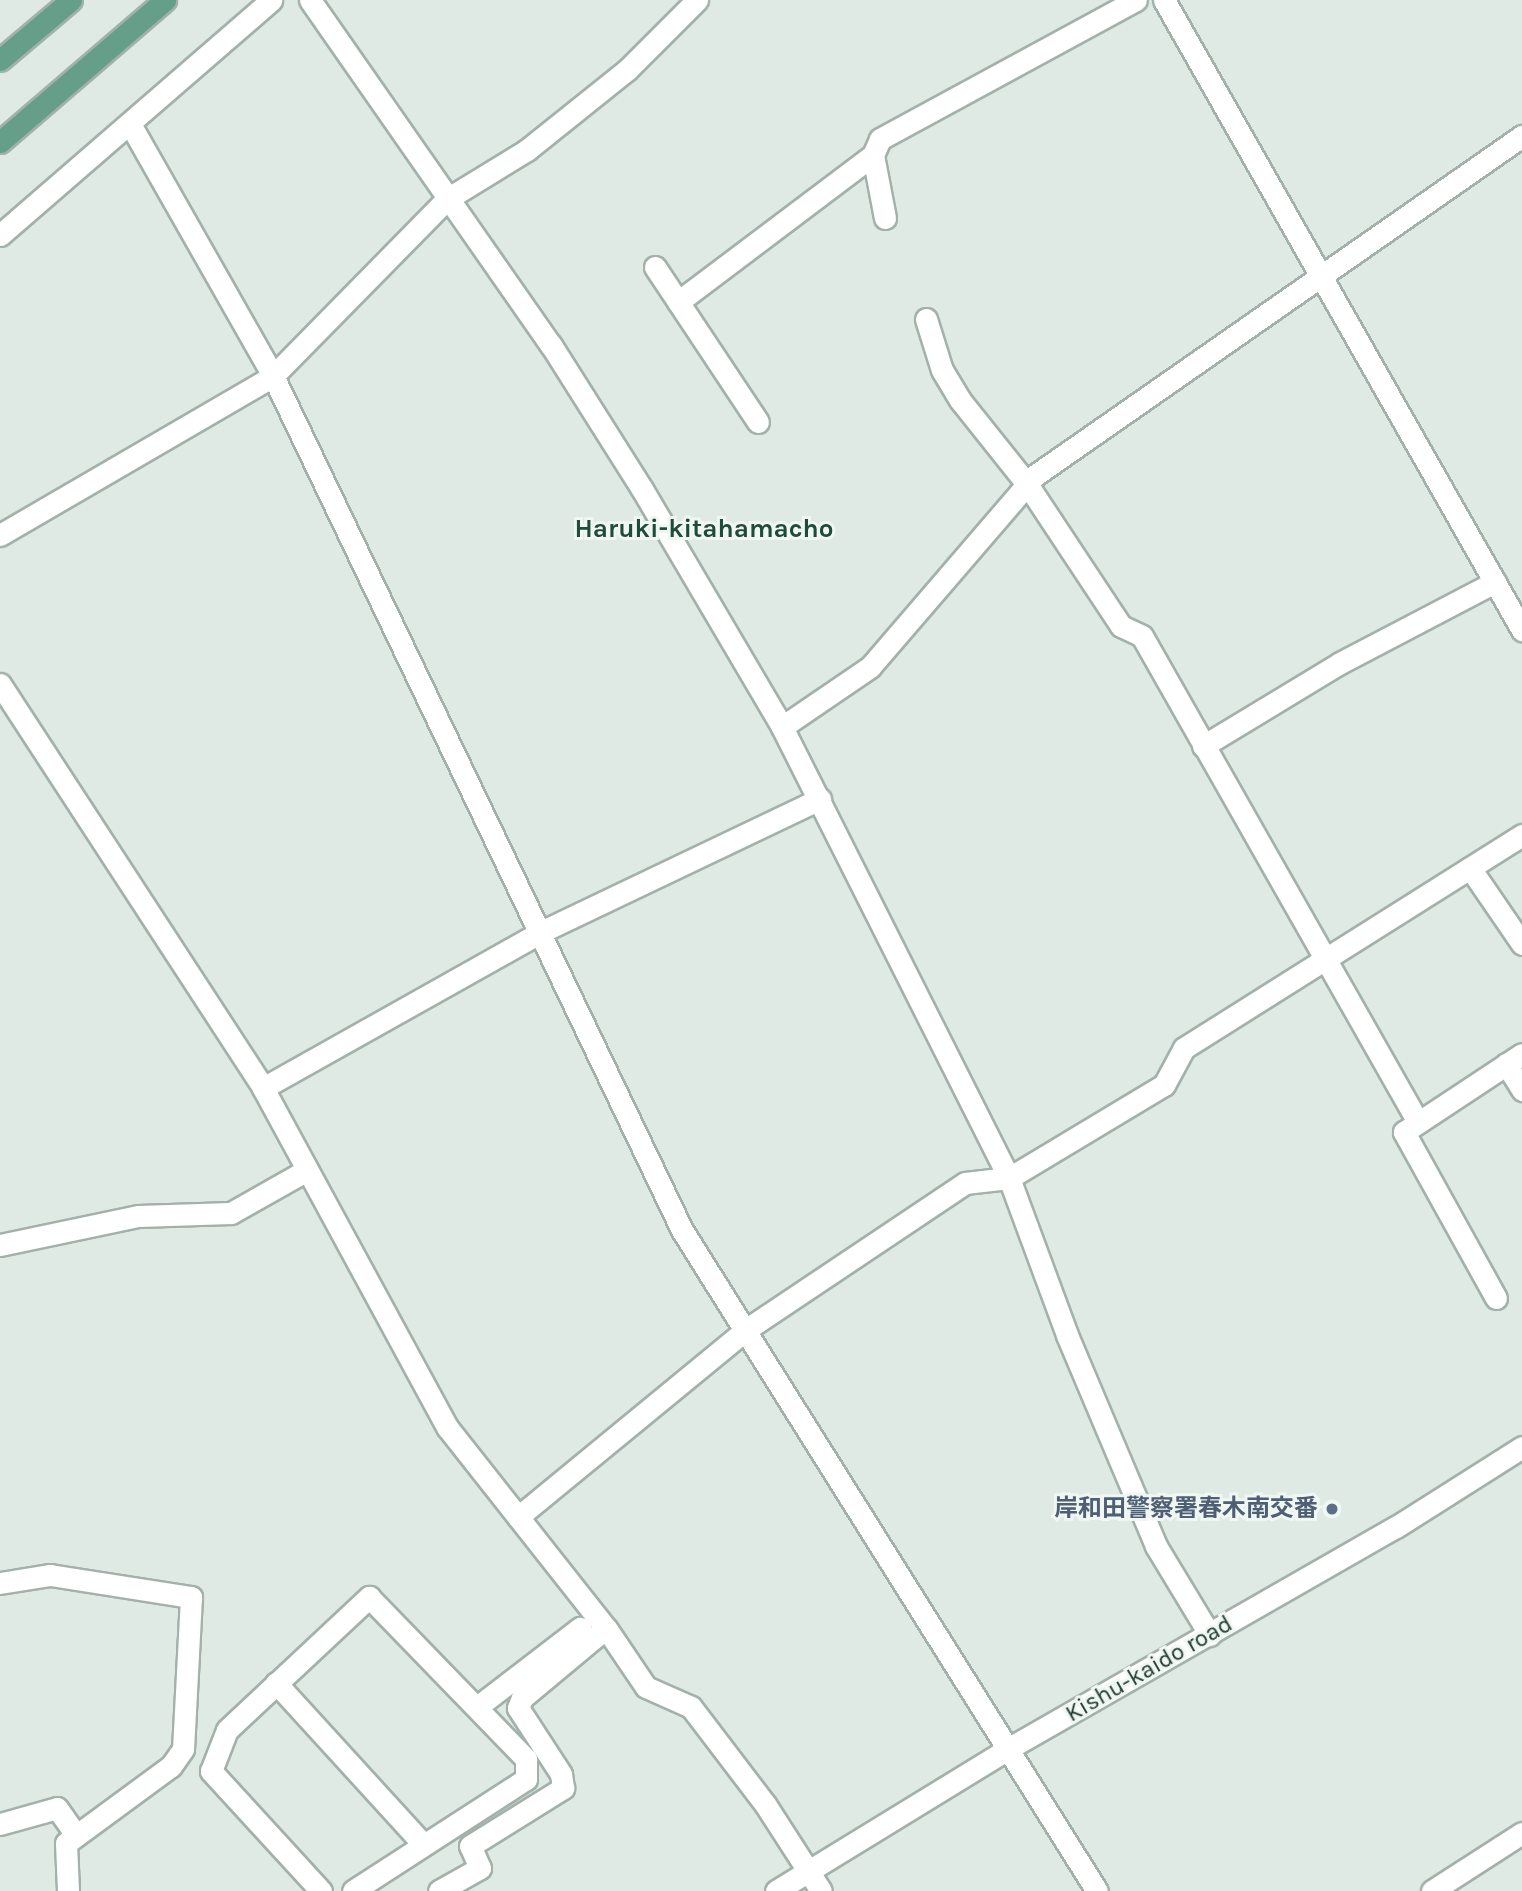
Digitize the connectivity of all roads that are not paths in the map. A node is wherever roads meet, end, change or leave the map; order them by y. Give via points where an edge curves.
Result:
1 (71, 0) edge
2 (165, 0) edge
3 (271, 0) edge
4 (310, 0) edge
5 (697, 0) edge
6 (1136, 0) edge
7 (1164, 0) edge
8 (0, 60) edge
9 (130, 124) junction
10 (1522, 136) edge
11 (0, 142) edge
12 (873, 155) junction
13 (447, 200) junction
14 (885, 218) dead end
15 (0, 235) edge
16 (655, 267) dead end
17 (1319, 277) junction
18 (678, 303) junction
19 (926, 319) dead end
20 (273, 376) junction
21 (758, 422) dead end
22 (1027, 484) junction
23 (0, 535) edge
24 (1494, 582) junction
25 (1522, 630) edge
26 (0, 684) edge
27 (782, 727) junction
28 (1203, 746) junction
29 (820, 799) junction
30 (1522, 835) edge
31 (1470, 868) junction
32 (543, 931) junction
33 (1522, 944) edge
34 (1323, 961) junction
35 (1514, 1059) edge
36 (263, 1088) junction
37 (1522, 1090) edge
38 (1418, 1122) junction
39 (307, 1170) junction
40 (1009, 1178) junction
41 (0, 1245) edge
42 (1496, 1298) dead end
43 (747, 1329) junction
44 (1522, 1447) edge
45 (518, 1517) junction
46 (0, 1583) edge
47 (606, 1628) junction
48 (580, 1629) dead end
49 (1210, 1635) junction
50 (276, 1683) junction
51 (477, 1707) junction
52 (1006, 1750) junction
53 (0, 1824) edge
54 (1522, 1833) edge
55 (76, 1835) junction
56 (424, 1845) junction
57 (811, 1871) junction
58 (1454, 1884) edge
59 (68, 1891) edge
60 (321, 1891) edge
61 (353, 1891) edge
62 (439, 1891) edge
63 (776, 1891) edge
64 (821, 1891) edge
65 (1097, 1891) edge
66 (1432, 1891) edge

1 - 8 main road
2 - 11 main road
3 - 9 street
4 - 13 street
5 - 13 street via 627,69 527,150
6 - 12 street via 880,139
7 - 17 street
9 - 15 street
9 - 20 street
10 - 17 street
12 - 14 street
12 - 18 street
13 - 20 street
13 - 27 street via 579,390
16 - 18 street
17 - 22 street
17 - 24 street
18 - 21 street
19 - 22 street via 942,370 960,400
20 - 23 street
20 - 32 street
22 - 27 street via 870,667
22 - 28 street via 1121,626 1142,636
24 - 25 street
24 - 28 street via 1340,663
26 - 36 street
27 - 29 street
28 - 34 street
29 - 32 street
29 - 40 street
30 - 31 street
31 - 33 street
31 - 34 street
32 - 36 street
32 - 43 street via 682,1230
34 - 38 street
34 - 40 street via 1184,1048 1164,1085
35 - 37 street
35 - 38 street
36 - 39 street
38 - 42 street via 1404,1132
39 - 41 street via 231,1213 138,1216
39 - 45 street via 447,1426
40 - 43 street via 965,1183
40 - 49 street via 1067,1335 1156,1546
43 - 45 street
43 - 52 street
44 - 49 street, Kishu-kaido road
45 - 47 street
46 - 55 street via 50,1575 191,1597 183,1748 171,1766
47 - 57 street via 646,1687 691,1707
47 - 62 street via 522,1698 518,1708 561,1774 563,1788 470,1846 480,1868
48 - 51 street
49 - 52 street, Kishu-kaido road
50 - 51 street via 369,1597
50 - 56 street
50 - 60 street via 227,1730 211,1771
51 - 56 street via 526,1759 526,1779
52 - 57 street, Kishu-kaido road
52 - 65 street
53 - 55 street via 57,1808
54 - 58 street
55 - 59 street via 66,1843
56 - 61 street
57 - 63 street, Kishu-kaido road
57 - 64 street
58 - 66 street

